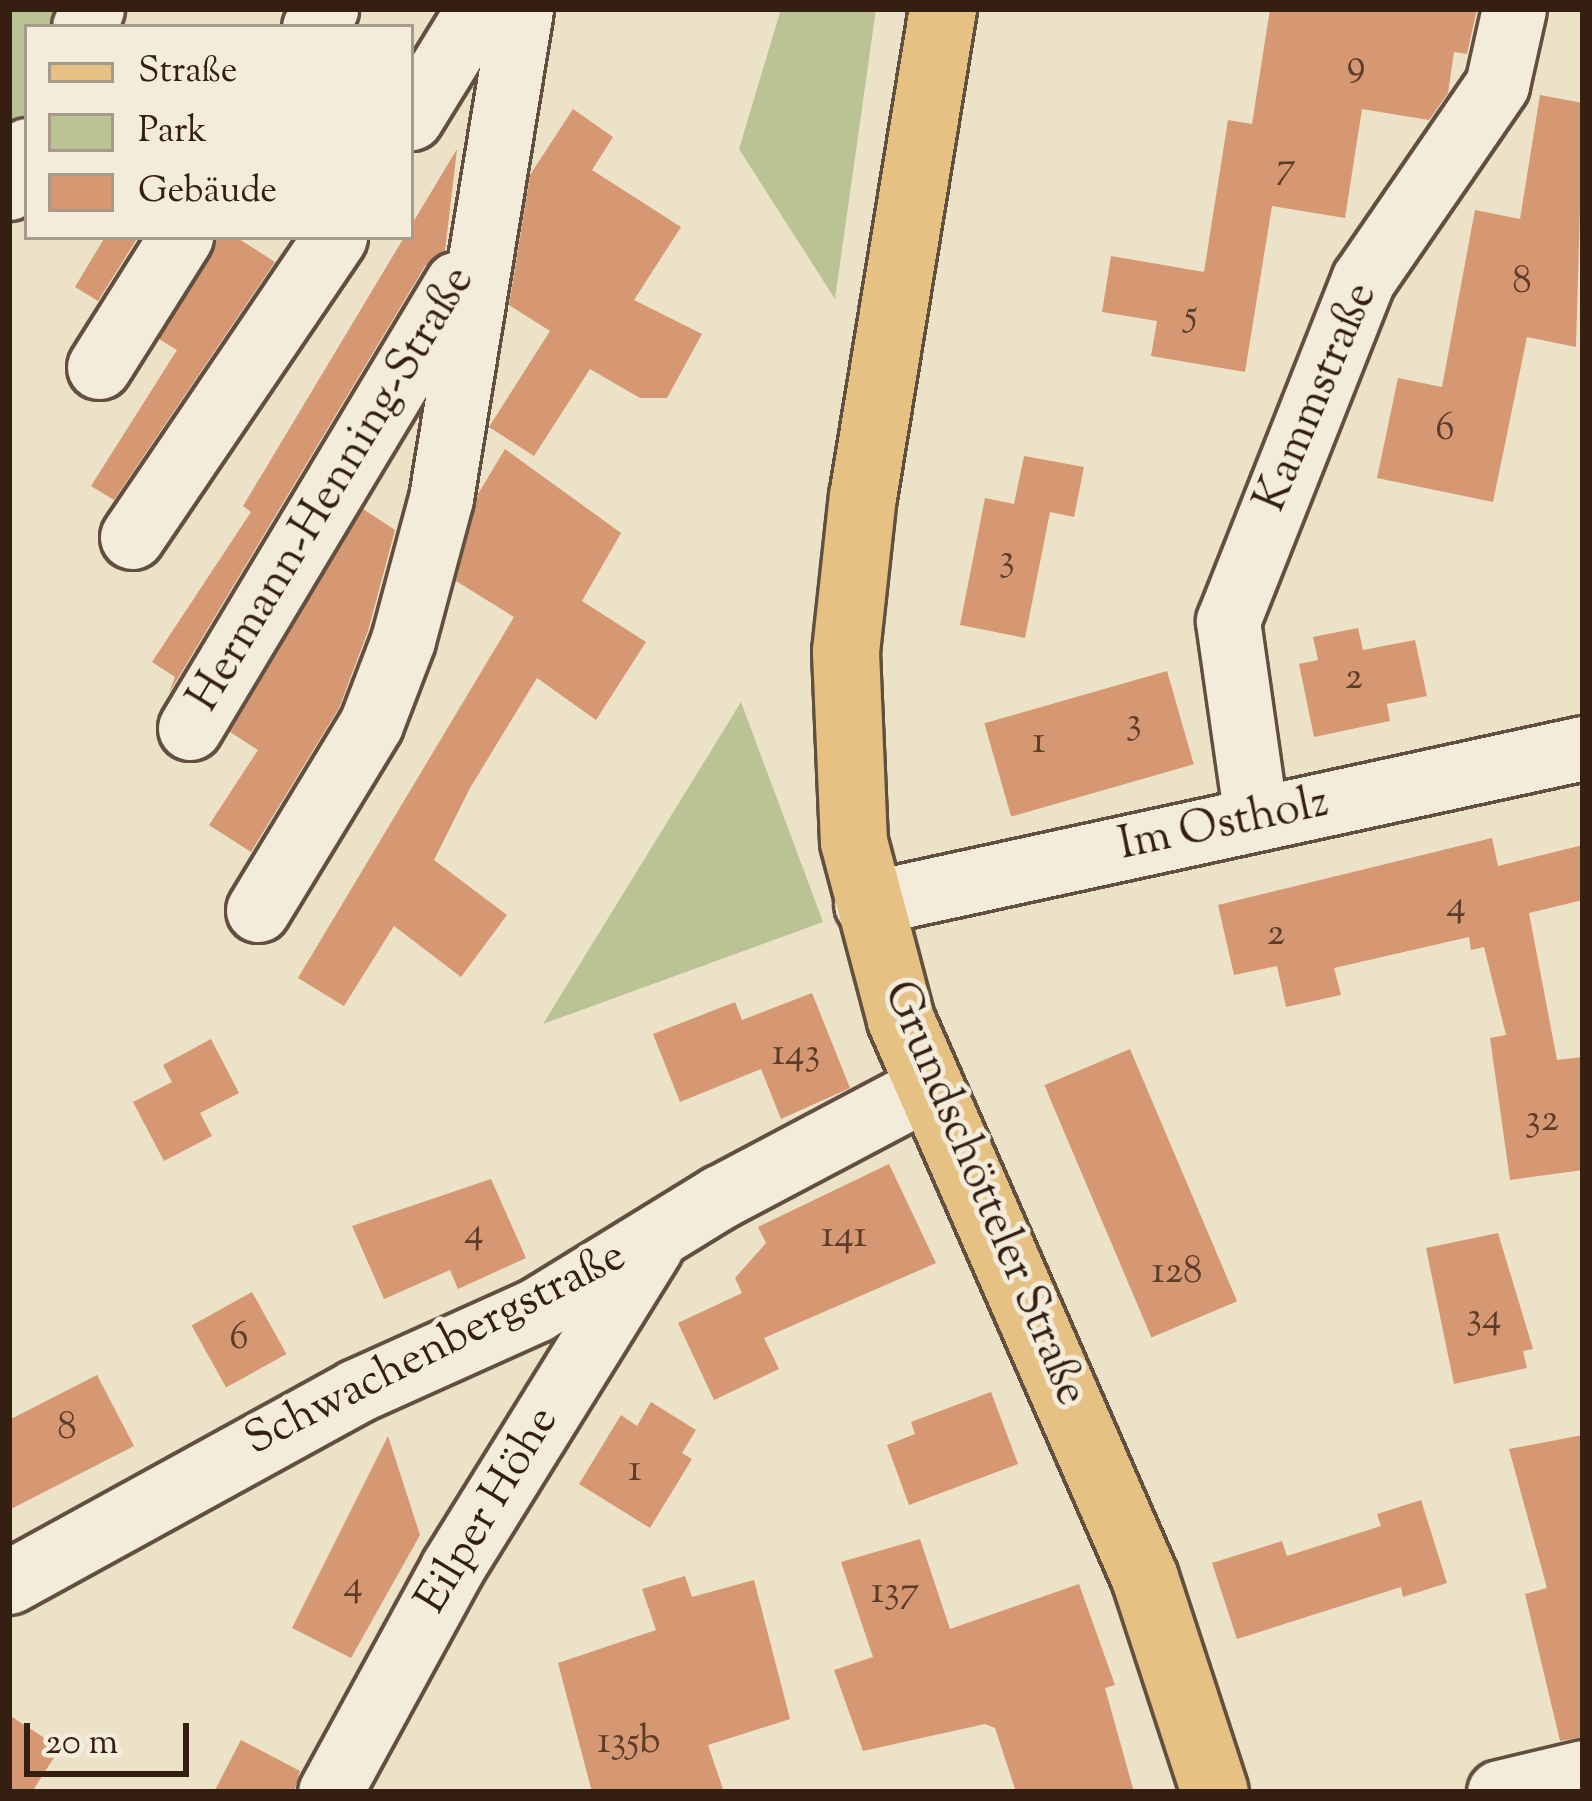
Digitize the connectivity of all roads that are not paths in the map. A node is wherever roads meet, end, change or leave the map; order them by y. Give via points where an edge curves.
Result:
1 (478, 9) edge
2 (521, 9) edge
3 (944, 9) edge
4 (1514, 9) edge
5 (414, 113) edge
6 (24, 156) edge
7 (9, 188) edge
8 (180, 240) edge
9 (333, 240) edge
10 (476, 252) junction
11 (99, 367) dead end
12 (132, 537) dead end
13 (190, 728) dead end
14 (1583, 748) edge
15 (1256, 818) junction
16 (866, 904) junction
17 (258, 910) dead end
18 (928, 1088) junction
19 (658, 1235) junction
20 (9, 1582) edge
21 (1583, 1772) edge
22 (331, 1792) edge
23 (1215, 1792) edge
24 (1499, 1792) edge

1 - 5 street
2 - 10 street, Hermann-Henning-Straße
3 - 16 main road, Grundschötteler Straße via 866,474 846,652 845,775
4 - 15 street, Kammstraße via 1497,85 1350,309 1228,621
6 - 7 street
8 - 11 street
9 - 12 street
10 - 13 street, Hermann-Henning-Straße
10 - 17 street, Hermann-Henning-Straße via 441,497 403,640 371,724
14 - 15 street, Im Ostholz
15 - 16 street, Im Ostholz
16 - 18 main road, Grundschötteler Straße
18 - 19 street, Schwachenbergstraße
18 - 23 main road, Grundschötteler Straße via 1137,1556
19 - 20 street, Schwachenbergstraße via 536,1310 142,1501
19 - 22 street, Eilper Höhe via 452,1568
21 - 24 street

